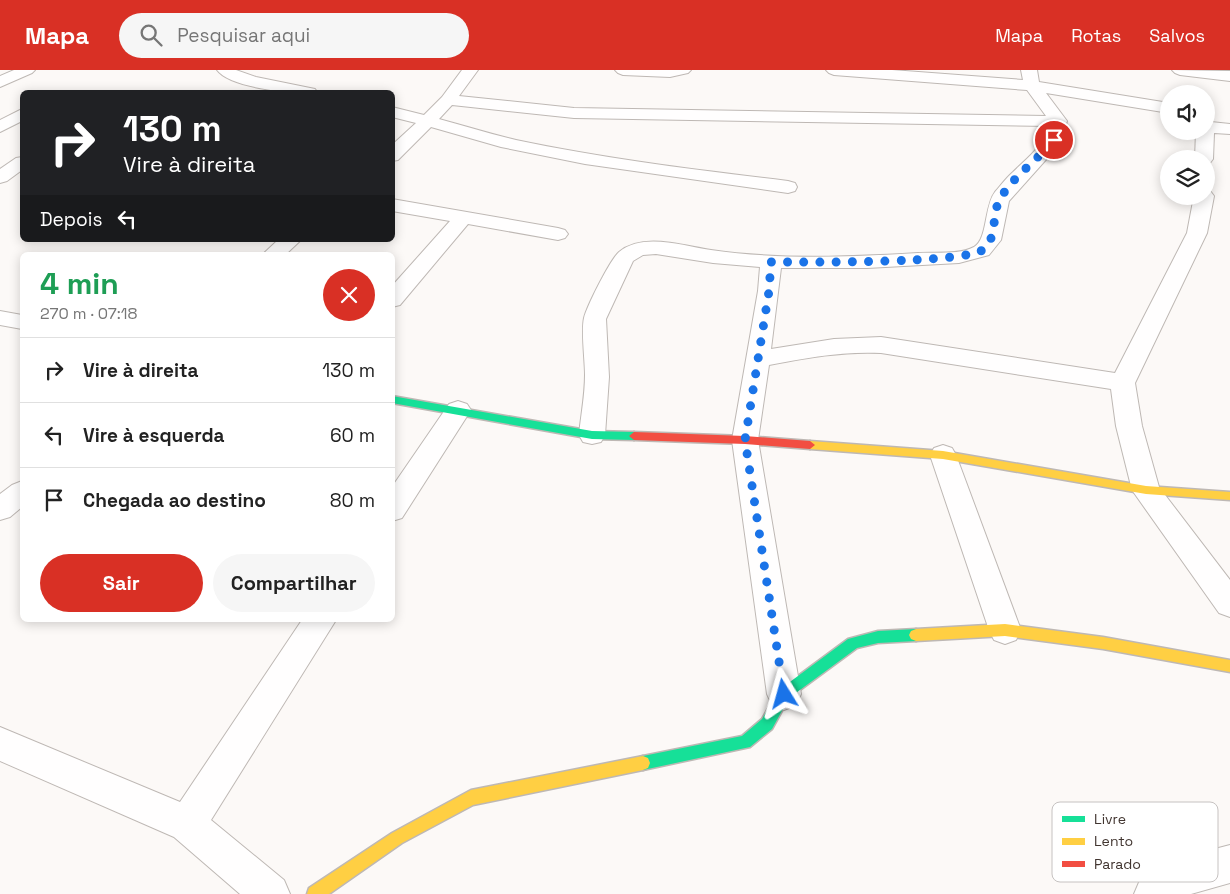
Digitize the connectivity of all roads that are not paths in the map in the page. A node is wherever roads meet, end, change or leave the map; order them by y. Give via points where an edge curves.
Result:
1 (27, 70) edge
2 (225, 70) edge
3 (470, 70) edge
4 (623, 70) edge
5 (683, 70) edge
6 (834, 70) edge
7 (1180, 70) edge
8 (1230, 76) edge
9 (1030, 78) edge
10 (5, 86) edge
11 (299, 90) edge
12 (448, 100) junction
13 (1160, 106) edge
14 (395, 113) edge
15 (20, 115) edge
16 (430, 120) junction
17 (1059, 121) junction
18 (0, 127) edge
19 (1215, 128) edge
20 (1230, 129) edge
21 (395, 153) edge
22 (20, 163) edge
23 (0, 177) edge
24 (788, 187) dead end
25 (1202, 205) edge
26 (395, 206) edge
27 (463, 218) junction
28 (558, 234) dead end
29 (288, 242) edge
30 (276, 252) edge
31 (771, 262) junction
32 (395, 297) edge
33 (0, 318) edge
34 (20, 322) edge
35 (757, 360) junction
36 (1123, 383) junction
37 (395, 400) edge
38 (458, 410) junction
39 (592, 435) junction
40 (745, 440) junction
41 (943, 455) junction
42 (1146, 490) junction
43 (20, 493) edge
44 (1230, 496) edge
45 (395, 505) edge
46 (0, 508) edge
47 (1230, 604) edge
48 (319, 622) edge
49 (1005, 630) junction
50 (1230, 666) edge
51 (784, 694) junction
52 (0, 744) edge
53 (187, 824) junction
54 (1174, 882) edge
55 (270, 894) edge
56 (315, 894) edge
57 (1154, 894) edge

1 - 10 street
2 - 11 street via 250,80
3 - 12 street
4 - 5 street
6 - 9 street
7 - 8 street
9 - 13 street
9 - 17 street
12 - 16 street
12 - 17 street via 574,113
14 - 16 street
15 - 18 street
16 - 21 street
16 - 24 street via 518,146 687,175
17 - 31 street via 1054,140 999,200 991,240 982,251 959,257 867,262
19 - 20 street
22 - 23 street
25 - 36 street via 1197,233
26 - 27 street
27 - 28 street
27 - 32 street
29 - 30 street
31 - 35 street
31 - 39 street via 656,248 638,249 626,257 595,319 597,377
33 - 34 street
35 - 36 street via 859,344
35 - 40 street
36 - 42 street via 1129,426
37 - 38 street
38 - 39 street
38 - 45 street
39 - 40 street
40 - 41 street
40 - 51 street
41 - 42 street
41 - 49 street
42 - 44 street
42 - 47 street
43 - 46 street
48 - 53 street
49 - 50 street via 1103,643
49 - 51 street via 878,637 853,643
51 - 56 street via 767,724 745,742 471,798 397,838
52 - 53 street
53 - 55 street
54 - 57 street

